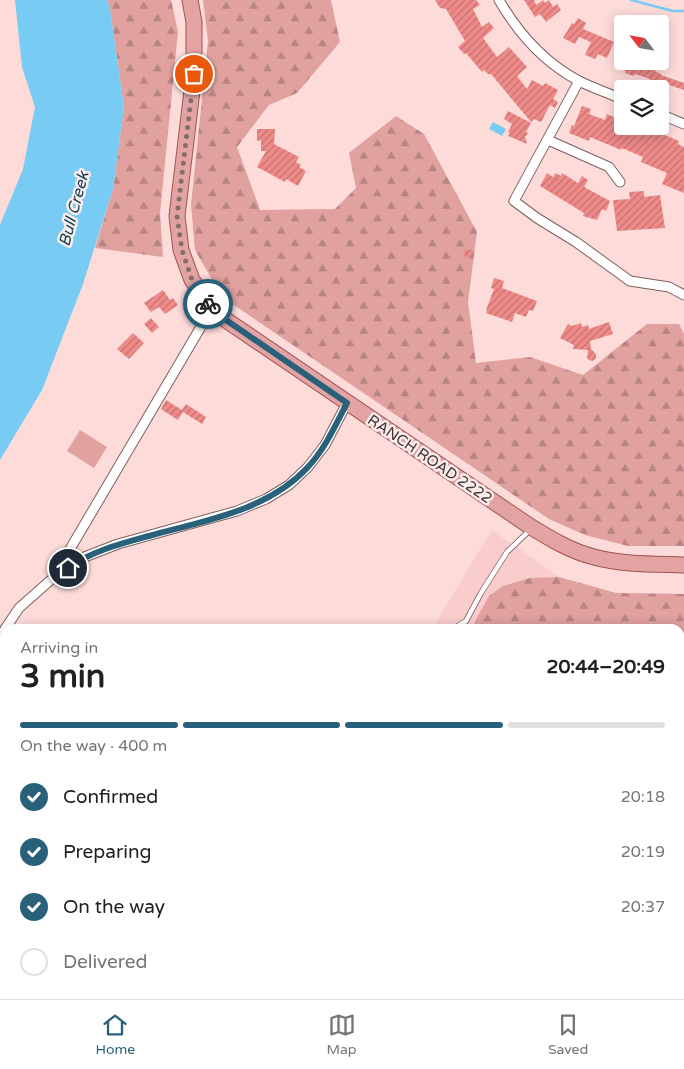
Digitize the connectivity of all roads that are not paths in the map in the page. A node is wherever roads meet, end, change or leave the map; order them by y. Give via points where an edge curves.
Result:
1 (190, 0) edge
2 (499, 0) edge
3 (579, 81) junction
4 (614, 96) edge
5 (669, 118) edge
6 (684, 124) edge
7 (548, 140) junction
8 (620, 182) dead end
9 (684, 295) edge
10 (212, 308) junction
11 (347, 403) junction
12 (532, 528) junction
13 (684, 565) edge
14 (54, 578) junction
15 (9, 624) edge
16 (461, 624) edge

1 - 10 main road, RANCH ROAD 2222 via 194,22 194,74 177,216 182,250 192,280
2 - 3 street via 527,40
3 - 4 street
3 - 7 street
5 - 6 street
7 - 8 street via 609,167
7 - 9 street via 514,201 630,281 669,287
10 - 11 main road, RANCH ROAD 2222
10 - 14 street
11 - 12 main road, RANCH ROAD 2222
11 - 14 street via 325,445 308,467 274,495 237,511 118,544 82,558
12 - 13 main road, RANCH ROAD 2222 via 556,543 594,557
12 - 16 lane via 507,552
14 - 15 street via 20,608

